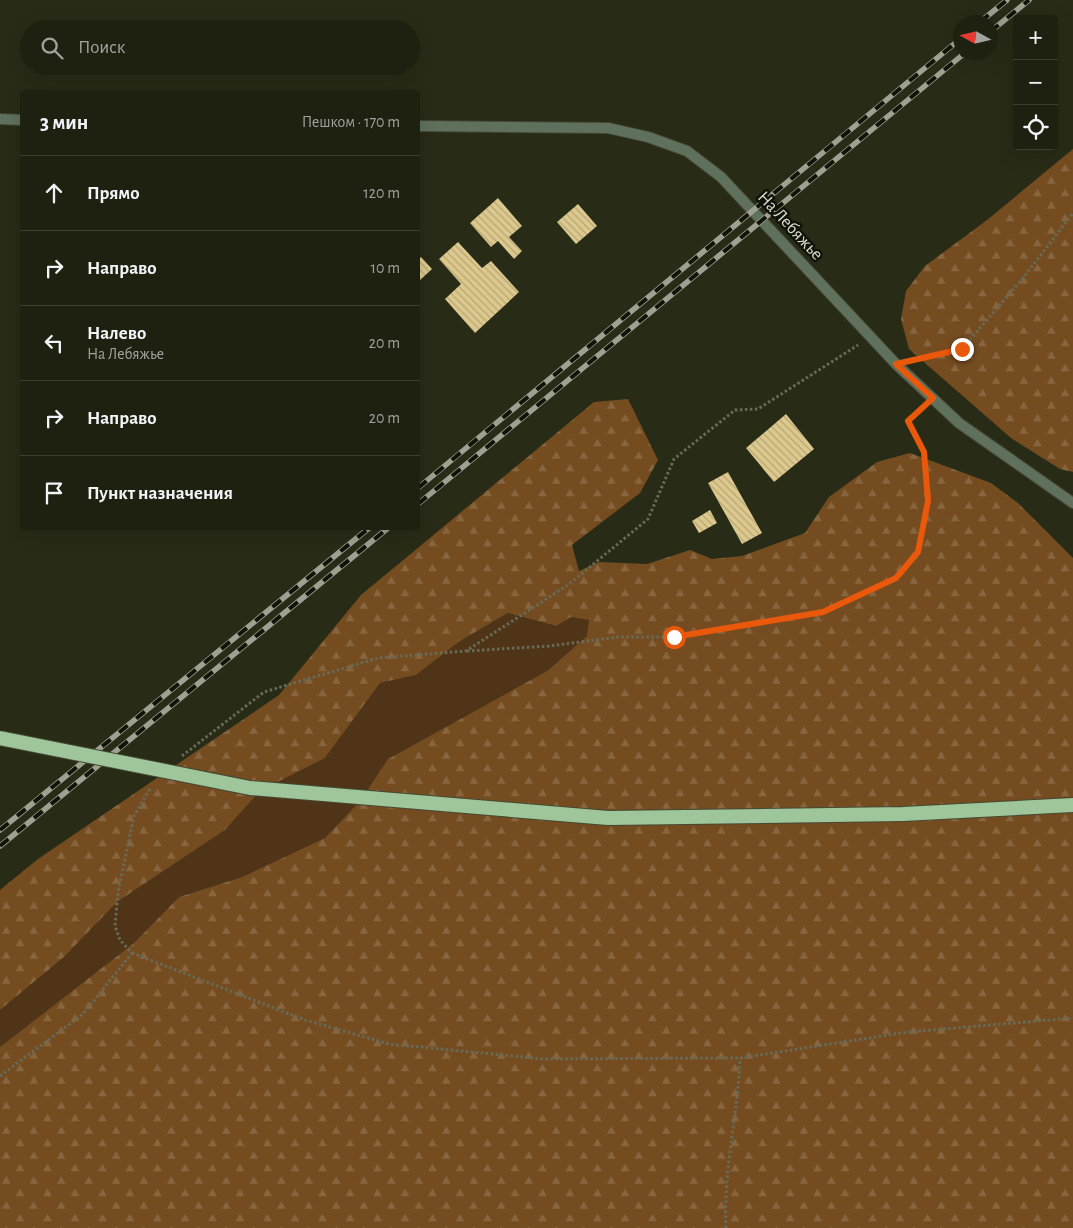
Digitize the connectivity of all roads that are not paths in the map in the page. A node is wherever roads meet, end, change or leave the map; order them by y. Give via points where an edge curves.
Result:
1 (0, 119) edge
2 (20, 120) edge
3 (420, 126) edge
4 (1073, 503) edge
5 (0, 738) edge
6 (1073, 805) edge

1 - 2 street
3 - 4 street, На Лебяжье via 608,128 648,137 687,151 721,177 896,364 959,423
5 - 6 highway, bridge via 250,788 608,818 903,814

